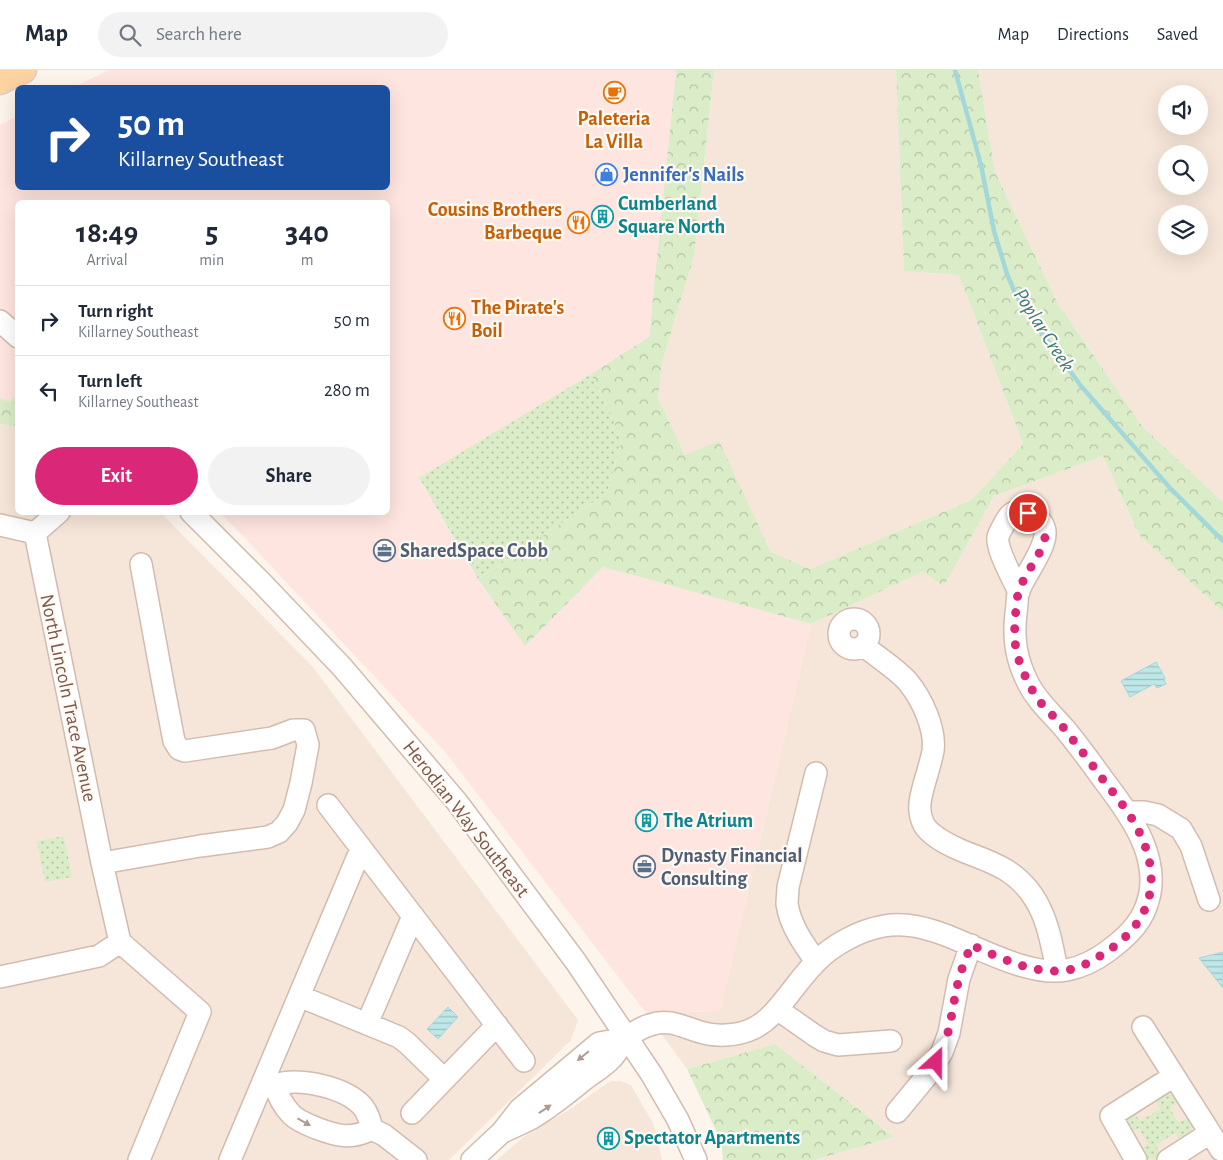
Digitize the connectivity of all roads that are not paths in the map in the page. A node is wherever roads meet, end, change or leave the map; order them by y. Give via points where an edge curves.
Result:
1 (23, 70) edge
2 (0, 81) edge
3 (0, 321) edge
4 (15, 334) edge
5 (56, 515) edge
6 (194, 515) edge
7 (0, 525) edge
8 (35, 533) junction
9 (141, 564) dead end
10 (1019, 592) dead end
11 (864, 646) dead end
12 (816, 773) dead end
13 (328, 805) dead end
14 (1128, 812) junction
15 (361, 849) junction
16 (102, 863) junction
17 (1209, 900) dead end
18 (413, 916) junction
19 (120, 942) junction
20 (971, 945) junction
21 (816, 962) junction
22 (1057, 971) junction
23 (0, 977) edge
24 (299, 996) junction
25 (777, 1009) junction
26 (367, 1024) junction
27 (497, 1025) junction
28 (1143, 1027) dead end
29 (627, 1038) junction
30 (891, 1041) dead end
31 (524, 1061) dead end
32 (1174, 1076) junction
33 (444, 1079) junction
34 (269, 1083) junction
35 (897, 1112) dead end
36 (412, 1114) dead end
37 (372, 1129) junction
38 (138, 1160) edge
39 (230, 1160) edge
40 (416, 1160) edge
41 (472, 1160) edge
42 (696, 1160) edge
43 (1136, 1160) edge
44 (1168, 1160) edge

1 - 2 main road
3 - 4 street
5 - 8 street
6 - 29 street, Herodian Way Southeast via 342,667 440,782 576,962
7 - 8 street
8 - 16 street, North Lincoln Trace Avenue
9 - 16 street via 165,698 179,750 272,738 293,730 304,730 308,745 294,810 279,832 268,837
10 - 14 street via 1014,642 1028,682
11 - 22 street via 907,680 929,719 933,750 919,801 924,824 955,848 1006,870 1031,892 1045,919
12 - 21 street via 787,903 791,920
13 - 15 street
14 - 17 street via 1158,815 1181,829 1191,846
14 - 22 street via 1148,855 1151,874 1148,903 1131,932 1120,942 1090,962
15 - 18 street
15 - 24 street
16 - 19 street, North Lincoln Trace Avenue
18 - 26 street
18 - 27 street
19 - 23 street via 99,956
19 - 38 street via 200,1012
20 - 21 street via 934,931 900,924 879,927 842,942
20 - 22 street via 1016,964
20 - 35 street via 959,979 942,1052
21 - 25 street
24 - 26 street
24 - 34 street
25 - 29 street via 766,1021 742,1033 704,1033 666,1022 646,1026
25 - 30 street via 814,1036 838,1045
26 - 33 street via 399,1037
27 - 31 street
27 - 33 street
28 - 32 street
29 - 41 street via 610,1059 559,1100 502,1132
29 - 42 street, Herodian Way Southeast via 678,1120
32 - 43 street via 1111,1116
32 - 44 street via 1215,1142
33 - 36 street
34 - 37 street via 304,1082 345,1094 364,1108
34 -> 37 street via 293,1116 310,1126 340,1136 362,1134
34 - 39 street
37 - 40 street

